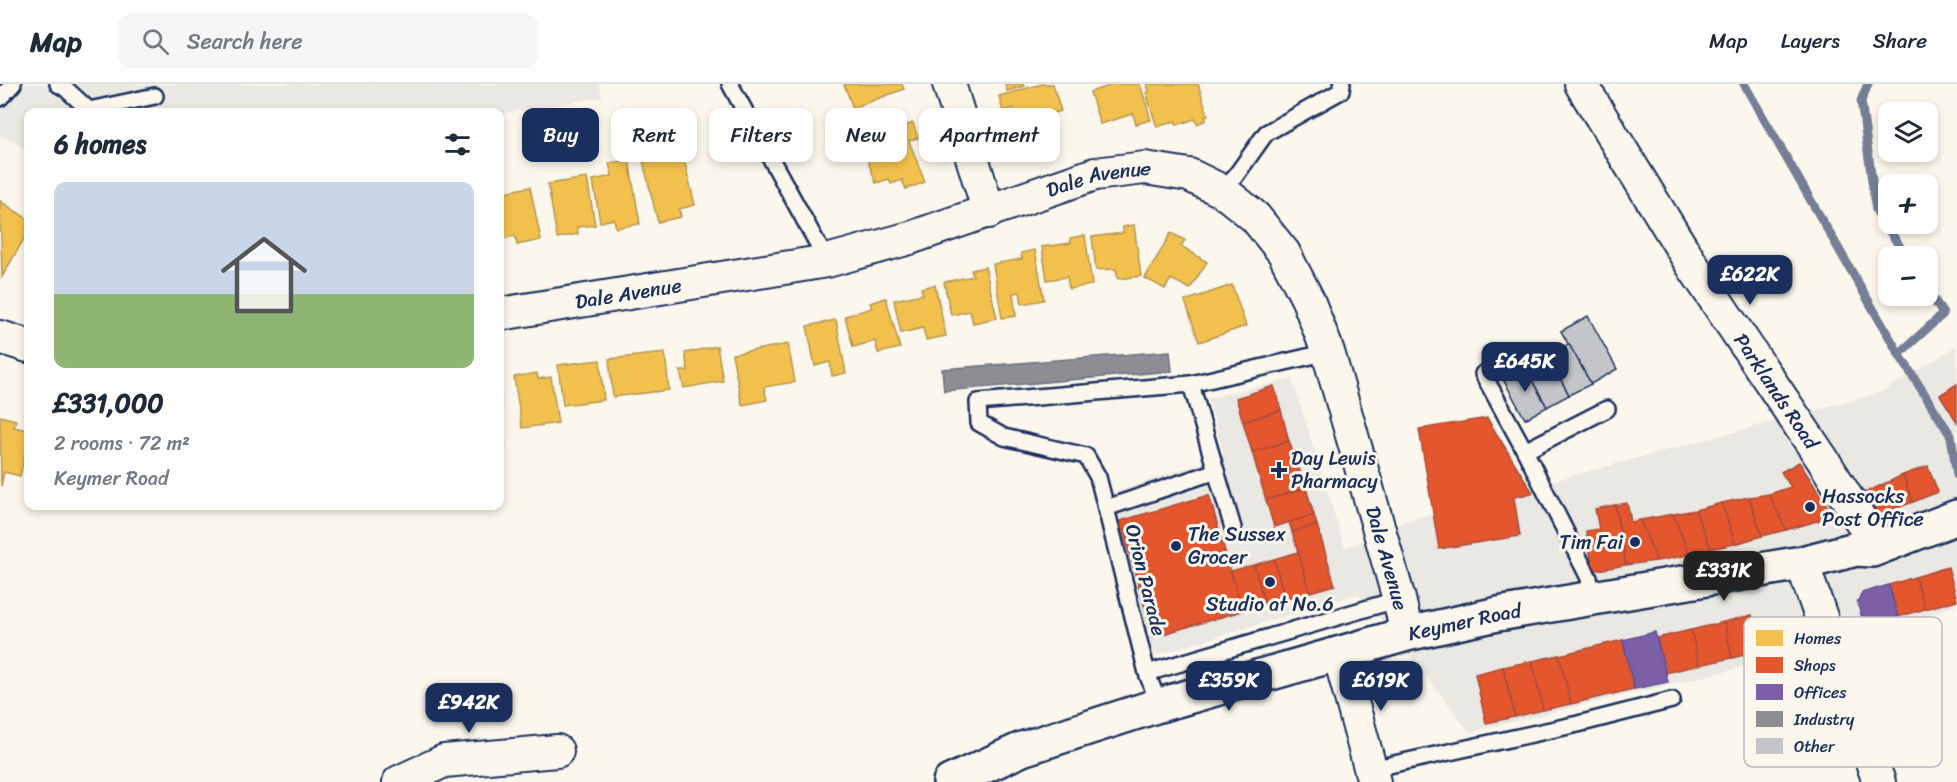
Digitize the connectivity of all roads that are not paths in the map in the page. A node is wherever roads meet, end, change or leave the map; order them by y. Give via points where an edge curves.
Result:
1 (13, 84) edge
2 (58, 84) edge
3 (730, 84) edge
4 (949, 84) edge
5 (1342, 84) edge
6 (1581, 84) edge
7 (155, 96) dead end
8 (0, 98) edge
9 (87, 108) edge
10 (98, 108) edge
11 (1224, 192) junction
12 (989, 212) junction
13 (827, 261) junction
14 (504, 313) edge
15 (0, 337) edge
16 (24, 345) edge
17 (1328, 352) junction
18 (1483, 374) dead end
19 (1191, 384) junction
20 (1606, 410) dead end
21 (1526, 451) junction
22 (1216, 471) junction
23 (1106, 508) junction
24 (1957, 517) edge
25 (1233, 528) dead end
26 (1872, 550) junction
27 (1802, 563) junction
28 (1592, 598) junction
29 (1399, 599) junction
30 (1821, 617) edge
31 (1407, 634) junction
32 (1340, 654) junction
33 (1147, 673) junction
34 (1672, 700) dead end
35 (1156, 706) junction
36 (557, 751) dead end
37 (1874, 767) edge
38 (1372, 776) edge
39 (399, 782) edge
40 (950, 782) edge
41 (1879, 782) edge

1 - 8 lane
2 - 9 lane
3 - 13 lane
4 - 12 street
5 - 11 lane via 1341,91 1266,133
6 - 26 street, Parklands Road via 1692,265 1865,527
7 - 10 lane
11 - 12 street, Dale Avenue via 1188,175 1145,168 1095,174
11 - 17 street, Dale Avenue via 1255,217 1284,253
12 - 13 street, Dale Avenue
13 - 14 street, Dale Avenue
15 - 16 street
17 - 19 lane
17 - 29 street, Dale Avenue
18 - 21 lane
19 - 22 lane
19 - 23 lane via 978,402 979,423 1004,437 1086,456 1098,477
20 - 21 lane
21 - 28 lane via 1589,578
22 - 23 lane, Orion Parade
22 - 25 lane
23 - 33 lane, Orion Parade
24 - 26 main road, Keymer Road
26 - 27 main road, Keymer Road via 1856,549
27 - 28 main road, Keymer Road
27 - 30 street
28 - 31 main road, Keymer Road
29 - 31 street, Dale Avenue
29 - 33 lane
31 - 32 main road, Keymer Road
32 - 35 main road, Keymer Road
32 - 38 street
33 - 35 lane, Orion Parade
34 - 38 lane
35 - 40 main road, Keymer Road via 1022,749
36 - 39 street via 444,761
37 - 41 street

